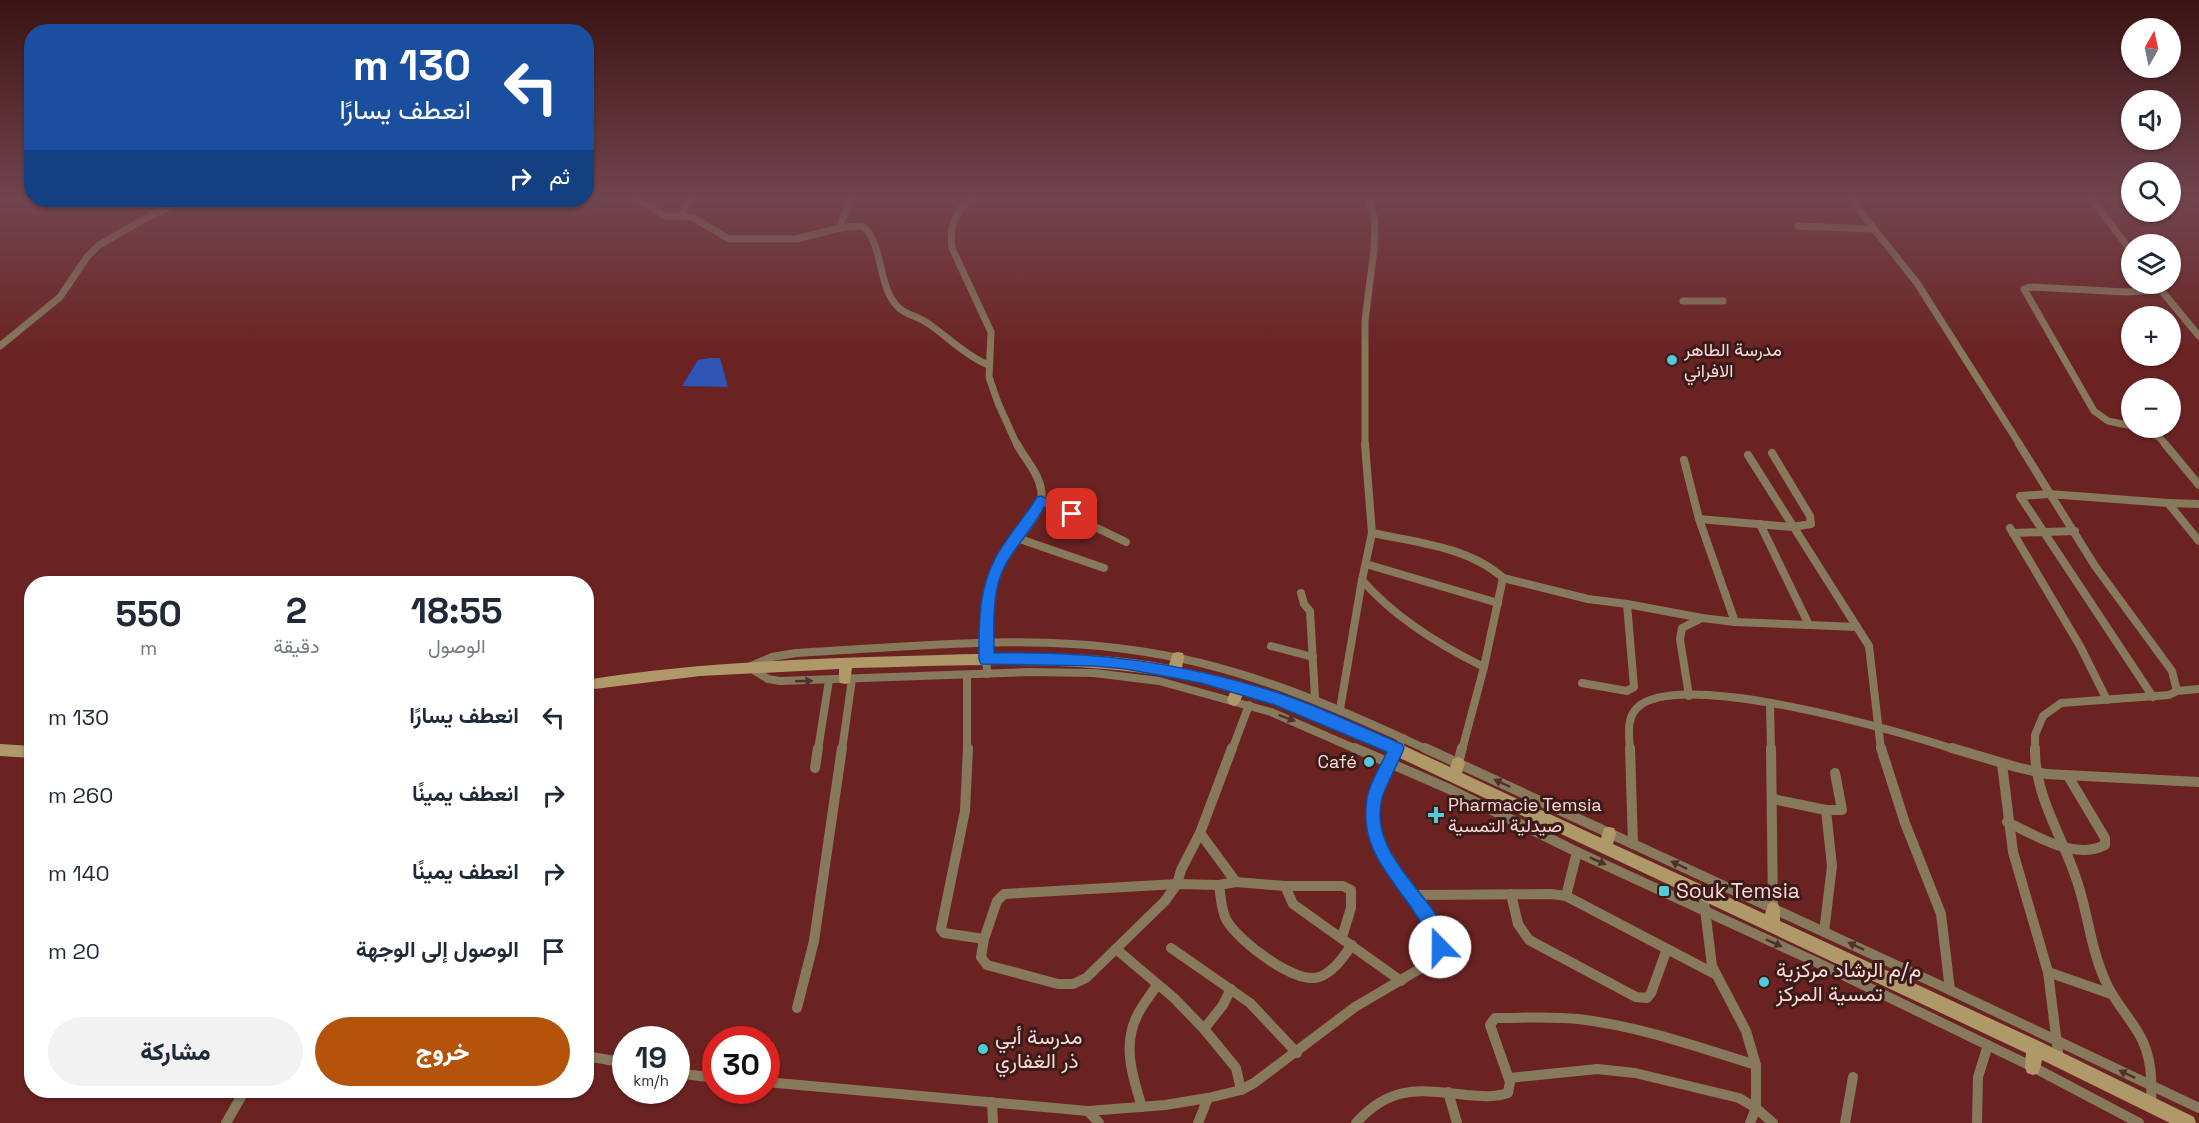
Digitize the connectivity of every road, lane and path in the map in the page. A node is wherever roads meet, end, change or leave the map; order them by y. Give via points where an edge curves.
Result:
1 (95, 249) edge
2 (874, 249) edge
3 (955, 249) edge
4 (1374, 249) edge
5 (1890, 249) edge
6 (2121, 292) edge
7 (2164, 294) edge
8 (1683, 301) dead end
9 (1723, 301) dead end
10 (2199, 336) edge
11 (0, 346) edge
12 (986, 364) junction
13 (2121, 424) edge
14 (2160, 438) edge
15 (1772, 453) dead end
16 (1748, 454) dead end
17 (1684, 460) dead end
18 (2199, 485) edge
19 (2049, 494) junction
20 (1041, 501) junction
21 (2168, 503) junction
22 (2199, 504) edge
23 (1699, 519) junction
24 (1760, 524) junction
25 (1792, 527) junction
26 (2075, 531) junction
27 (1372, 532) junction
28 (2045, 533) junction
29 (1017, 538) junction
30 (2199, 541) edge
31 (1126, 542) dead end
32 (1366, 564) junction
33 (1104, 568) dead end
34 (1503, 578) junction
35 (1362, 580) junction
36 (1301, 593) dead end
37 (1498, 603) junction
38 (1627, 604) junction
39 (1702, 618) junction
40 (1735, 622) junction
41 (1809, 625) junction
42 (1857, 627) junction
43 (986, 644) junction
44 (1271, 646) dead end
45 (1313, 657) junction
46 (846, 664) junction
47 (1176, 664) junction
48 (749, 667) junction
49 (987, 667) junction
50 (1484, 667) junction
51 (967, 675) junction
52 (849, 679) junction
53 (830, 680) junction
54 (1582, 683) dead end
55 (594, 684) edge
56 (1235, 686) junction
57 (2199, 689) edge
58 (2177, 691) junction
59 (1689, 696) junction
60 (2153, 697) junction
61 (1316, 698) junction
62 (2107, 700) junction
63 (1770, 704) junction
64 (1249, 705) junction
65 (1340, 709) junction
66 (1876, 725) junction
67 (1400, 743) junction
68 (0, 750) edge
69 (24, 752) edge
70 (1389, 762) junction
71 (2002, 764) junction
72 (815, 768) dead end
73 (1456, 769) junction
74 (2037, 772) junction
75 (1835, 773) dead end
76 (2068, 776) junction
77 (2199, 782) edge
78 (1773, 799) junction
79 (1826, 810) junction
80 (2007, 822) junction
81 (1200, 832) junction
82 (1609, 833) junction
83 (1633, 844) junction
84 (2063, 847) junction
85 (1605, 848) junction
86 (1577, 852) junction
87 (1236, 882) junction
88 (1177, 884) junction
89 (1219, 885) junction
90 (1285, 886) junction
91 (1703, 893) junction
92 (1510, 894) junction
93 (1411, 895) junction
94 (1566, 896) junction
95 (1773, 909) junction
96 (1704, 911) junction
97 (1772, 925) junction
98 (1824, 932) junction
99 (1342, 937) junction
100 (984, 939) junction
101 (1352, 945) junction
102 (1116, 948) junction
103 (1171, 948) dead end
104 (1667, 949) junction
105 (2048, 972) junction
106 (1715, 974) junction
107 (1401, 981) junction
108 (1157, 985) junction
109 (1231, 989) junction
110 (1950, 990) junction
111 (2111, 994) junction
112 (797, 1008) dead end
113 (1204, 1029) junction
114 (2058, 1042) junction
115 (1988, 1045) junction
116 (2035, 1048) junction
117 (1297, 1053) junction
118 (594, 1057) edge
119 (2059, 1060) junction
120 (612, 1061) edge
121 (1756, 1065) junction
122 (2033, 1067) junction
123 (1853, 1077) dead end
124 (1509, 1078) junction
125 (780, 1083) edge
126 (2152, 1086) junction
127 (1241, 1090) junction
128 (1448, 1092) junction
129 (240, 1098) edge
130 (1208, 1098) junction
131 (992, 1102) junction
132 (2151, 1105) junction
133 (1142, 1107) junction
134 (1756, 1108) junction
135 (2199, 1108) edge
136 (1088, 1111) junction
137 (226, 1123) edge
138 (993, 1123) edge
139 (1099, 1123) edge
140 (1198, 1123) edge
141 (1356, 1123) edge
142 (1457, 1123) edge
143 (1750, 1123) edge
144 (1773, 1123) edge
145 (1845, 1123) edge
146 (1977, 1123) edge
147 (2139, 1123) edge
148 (2188, 1123) edge

1 - 11 street via 60,297
2 - 12 street via 899,309 923,320 951,345
3 - 12 street via 958,265 991,334
4 - 27 street via 1365,321 1365,473
5 - 19 street via 1953,337
6 - 13 street via 2024,289 2094,411 2108,422
7 - 10 street
8 - 9 street
12 - 20 street via 1016,441 1041,489
14 - 18 street
15 - 25 street via 1812,521
16 - 25 street
17 - 23 street
19 - 21 street
19 - 26 street
19 - 28 street via 2020,496
20 - 29 street
20 - 31 street
21 - 22 street
21 - 30 street
23 - 24 street
23 - 40 street
24 - 25 street
24 - 41 street
25 - 42 street
26 - 28 street
26 - 58 street via 2095,566 2172,671
27 - 32 street
27 - 34 street via 1465,557 1496,569
28 - 60 street
28 - 62 street via 2012,531
29 - 33 street
29 - 43 street via 994,577 986,608
32 - 35 street
32 - 37 street
34 - 37 street
34 - 38 street via 1588,599
35 - 50 street via 1408,620
35 - 65 street
36 - 45 street via 1310,611
37 - 50 street
38 - 39 street
38 - 54 street via 1634,687 1628,691
39 - 40 street
39 - 59 street via 1680,632
40 - 41 street
41 - 42 street
42 - 66 street via 1869,646
43 - 47 street via 1061,643 1127,649
43 - 48 street via 784,654
43 - 49 street
44 - 45 street
45 - 61 street
46 - 48 main road
46 - 49 main road
46 - 52 main road
47 - 49 main road via 1082,660
47 - 56 main road
48 -> 53 street via 768,679 780,681
48 - 55 main road
49 - 51 street
49 - 56 street
50 - 73 street
51 - 52 street
51 - 100 street via 965,811 941,929 944,933
52 - 53 street
52 - 112 street via 814,941
53 - 72 street
56 - 61 street
56 - 64 street
56 - 67 main road
57 - 58 street
58 - 60 street
59 - 63 street
59 - 83 street via 1651,700 1632,712 1629,721
60 - 62 street
61 - 65 street
62 - 74 street via 2061,703 2045,712 2035,737
63 - 66 street
63 - 78 street
64 -> 70 street
64 - 81 street
65 - 67 street
66 - 71 street
66 - 110 street via 1905,823 1941,914
67 - 70 street
67 - 73 main road
68 - 69 main road
70 - 86 street
70 - 93 street via 1375,797 1373,821 1385,859
71 - 74 street
71 - 80 street
82 -> 73 street
73 - 85 main road
74 - 76 street
74 - 84 street
75 - 79 street via 1842,810
76 - 77 street
76 - 84 street via 2105,838 2105,845 2089,852
78 - 79 street
78 - 95 street
79 - 98 street via 1832,866
80 - 84 street
80 - 105 street
81 - 87 street
81 - 88 street
82 - 83 street
82 - 85 main road
95 -> 83 street
84 - 111 street
85 - 91 main road
86 - 94 street
86 -> 96 street
87 - 89 street
87 - 90 street
88 - 89 street
88 - 100 street via 1004,894 997,901
88 - 102 street via 1165,901
89 - 101 street via 1225,915 1236,932 1288,971 1317,978 1336,965
90 - 99 street via 1293,904
90 - 99 street via 1347,887 1352,895 1352,908
91 - 96 street
91 - 97 main road
92 - 93 street
92 - 94 street
92 - 104 street via 1520,929 1529,940 1629,995 1644,999 1650,996
93 - 107 street via 1434,928 1440,951 1434,960
94 - 104 street
95 - 97 main road
95 - 98 street
96 - 106 street
96 -> 115 street
97 - 116 main road
110 -> 98 street
99 - 101 street
100 - 102 street via 981,957 987,965 1068,985 1086,978
101 - 107 street
102 - 108 street
103 - 109 street
104 - 106 street
105 - 111 street
105 - 114 street
106 - 121 street via 1746,1031
107 - 117 street via 1355,1007
108 - 113 street
108 - 133 street via 1136,1018 1130,1037
109 - 113 street
109 - 117 street via 1266,1017
110 - 114 street
111 - 126 street via 2144,1041
113 - 127 street via 1236,1068
114 - 119 street
126 -> 114 street
115 - 122 street
115 - 146 street via 1978,1077
116 - 119 main road
116 - 122 main road
117 - 127 street
118 - 120 street
119 - 132 main road
121 - 124 street via 1600,1022 1495,1018 1490,1024
121 - 134 street
122 - 147 street
123 - 145 street
124 - 128 street via 1509,1090 1503,1095
124 - 134 street via 1617,1070 1727,1095
125 - 131 street
126 - 132 street
126 - 135 street
127 - 130 street
128 - 141 street via 1401,1091 1374,1104
128 - 142 street
129 - 137 street
130 - 133 street
130 - 140 street
131 - 136 street
131 - 138 street
132 - 148 main road
133 - 136 street
134 - 143 street
134 - 144 street
136 - 139 street

